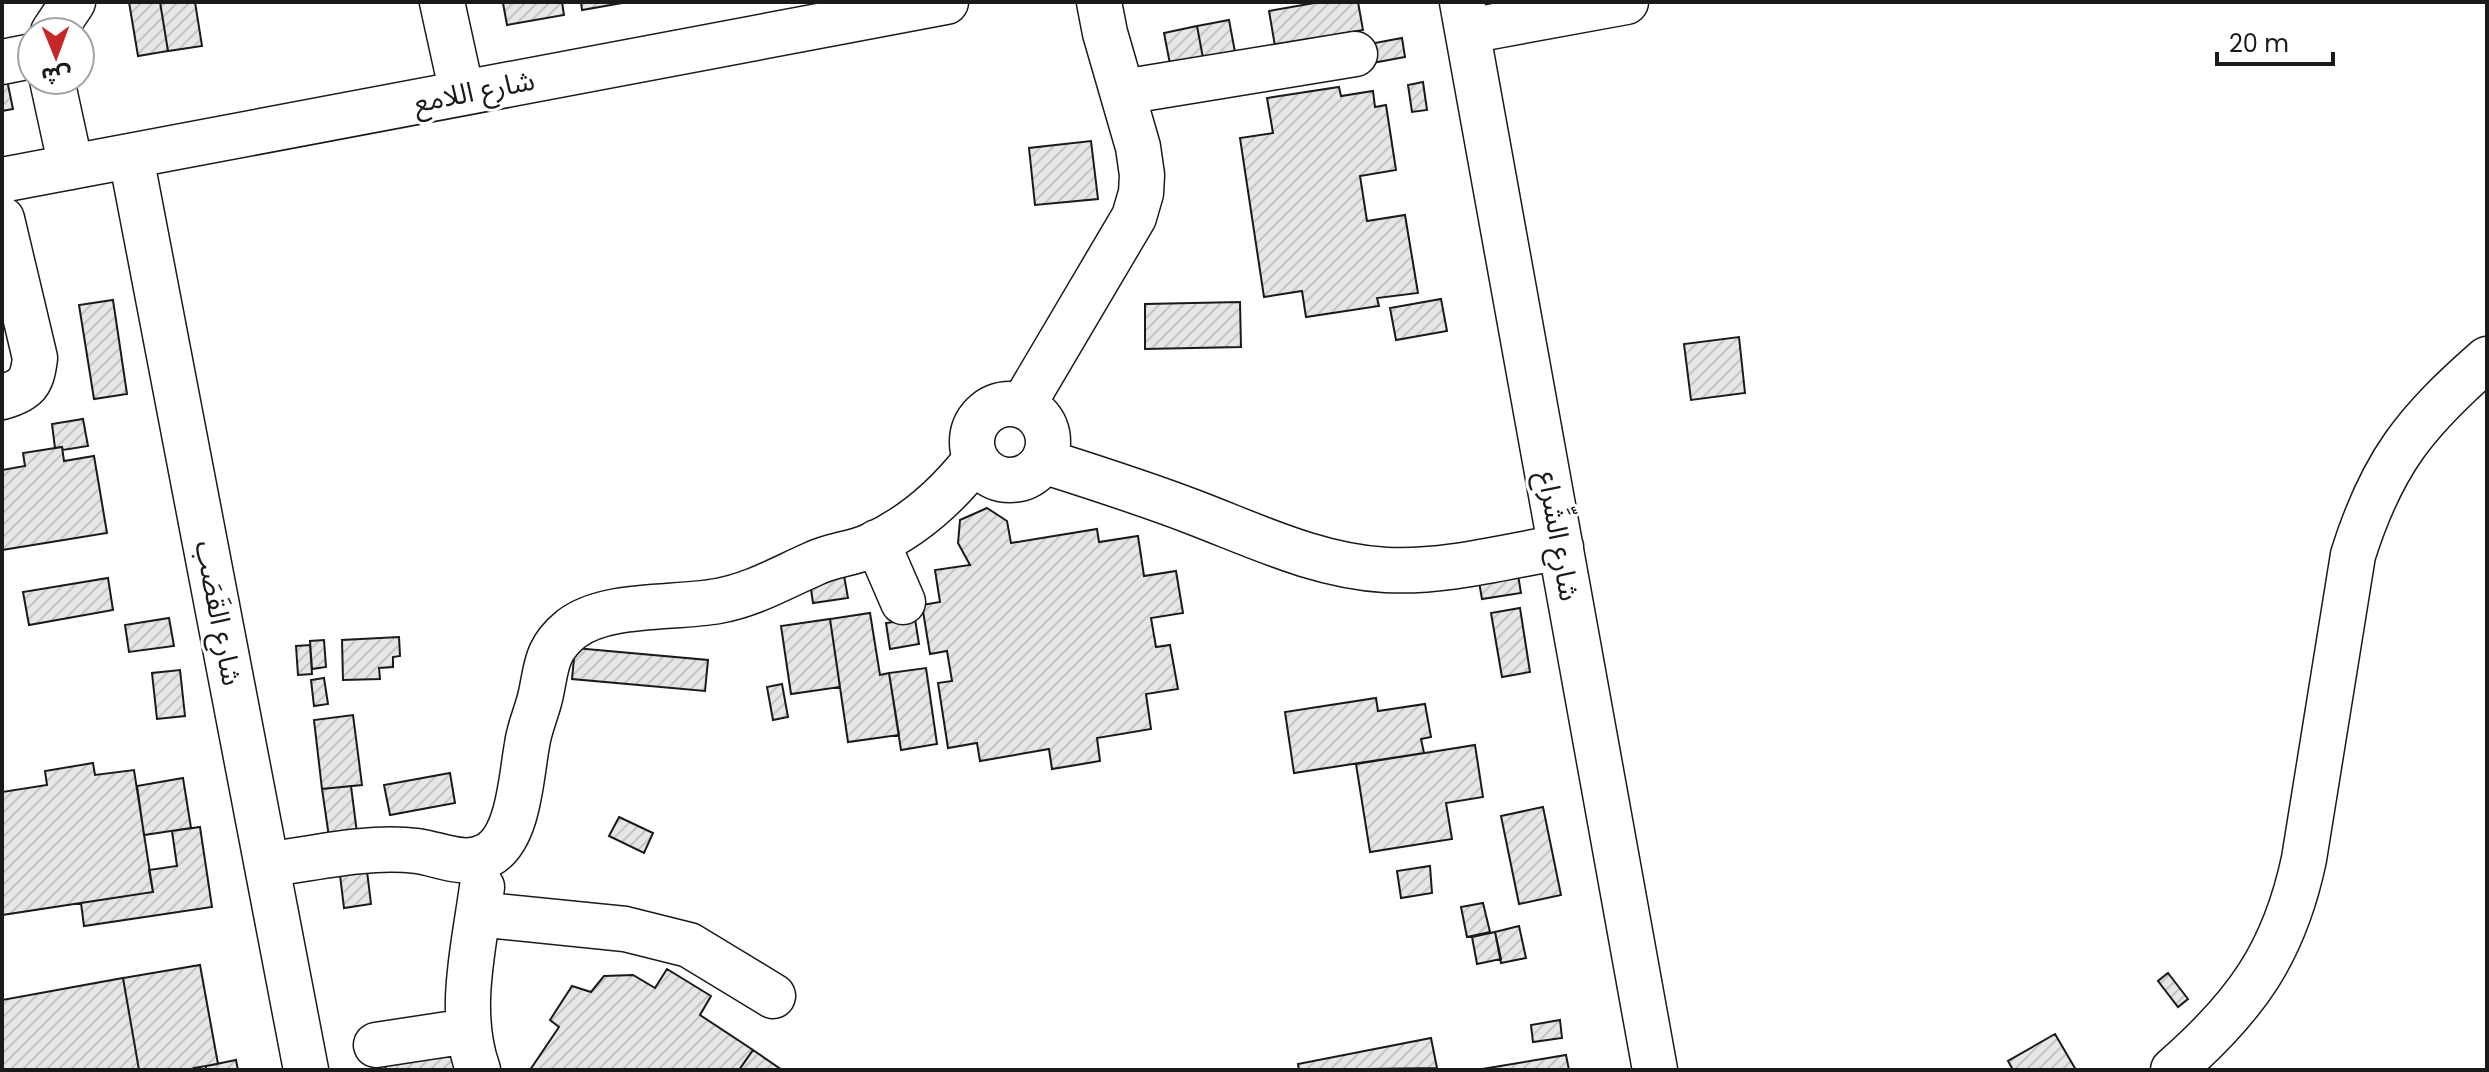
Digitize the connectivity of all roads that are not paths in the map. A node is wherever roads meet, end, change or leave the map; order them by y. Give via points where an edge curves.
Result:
1 (442, 2) edge
2 (946, 2) edge
3 (1099, 2) edge
4 (1626, 2) edge
5 (1465, 17) edge
6 (772, 18) edge
7 (1355, 54) dead end
8 (1123, 92) junction
9 (462, 93) junction
10 (55, 96) edge
11 (131, 157) junction
12 (71, 167) junction
13 (2, 180) edge
14 (2, 219) edge
15 (2487, 359) edge
16 (2, 397) edge
17 (1023, 405) junction
18 (976, 459) junction
19 (1043, 461) junction
20 (877, 542) junction
21 (1561, 547) junction
22 (903, 602) dead end
23 (486, 857) junction
24 (267, 865) junction
25 (478, 914) junction
26 (773, 996) dead end
27 (376, 1045) dead end
28 (473, 1050) edge
29 (1650, 1069) edge
30 (306, 1070) edge
31 (2173, 1070) edge

1 - 9 street
2 - 6 street, شارع اللامع
3 - 8 street
4 - 5 street
5 - 21 street, شارع الشِّراع
6 - 9 street, شارع اللامع
7 - 8 street
8 - 17 street via 1142,175 1134,217
9 - 11 street, شارع اللامع
10 - 12 street
11 - 12 street, شارع اللامع
11 - 24 street, شارع القَصَب
12 - 13 street, شارع اللامع
14 - 16 street via 35,358 33,378
15 - 31 street via 2406,441 2366,515 2353,555 2302,870 2286,925 2251,990
17 - 18 street via 998,406 978,422 973,434
17 - 19 street via 1042,420 1047,432
18 - 19 street via 1007,480 1030,474
18 - 20 street via 913,522
19 - 21 street via 1326,561 1427,570
20 - 22 street
20 - 23 street via 731,598 609,612 570,630 544,665 512,821 500,846
21 - 29 street, شارع الشِّراع
23 - 24 street via 469,861 397,849
23 - 25 street
24 - 30 street, شارع القَصَب
25 - 26 street via 625,929 689,945
25 - 28 street via 467,1015
27 - 28 street

